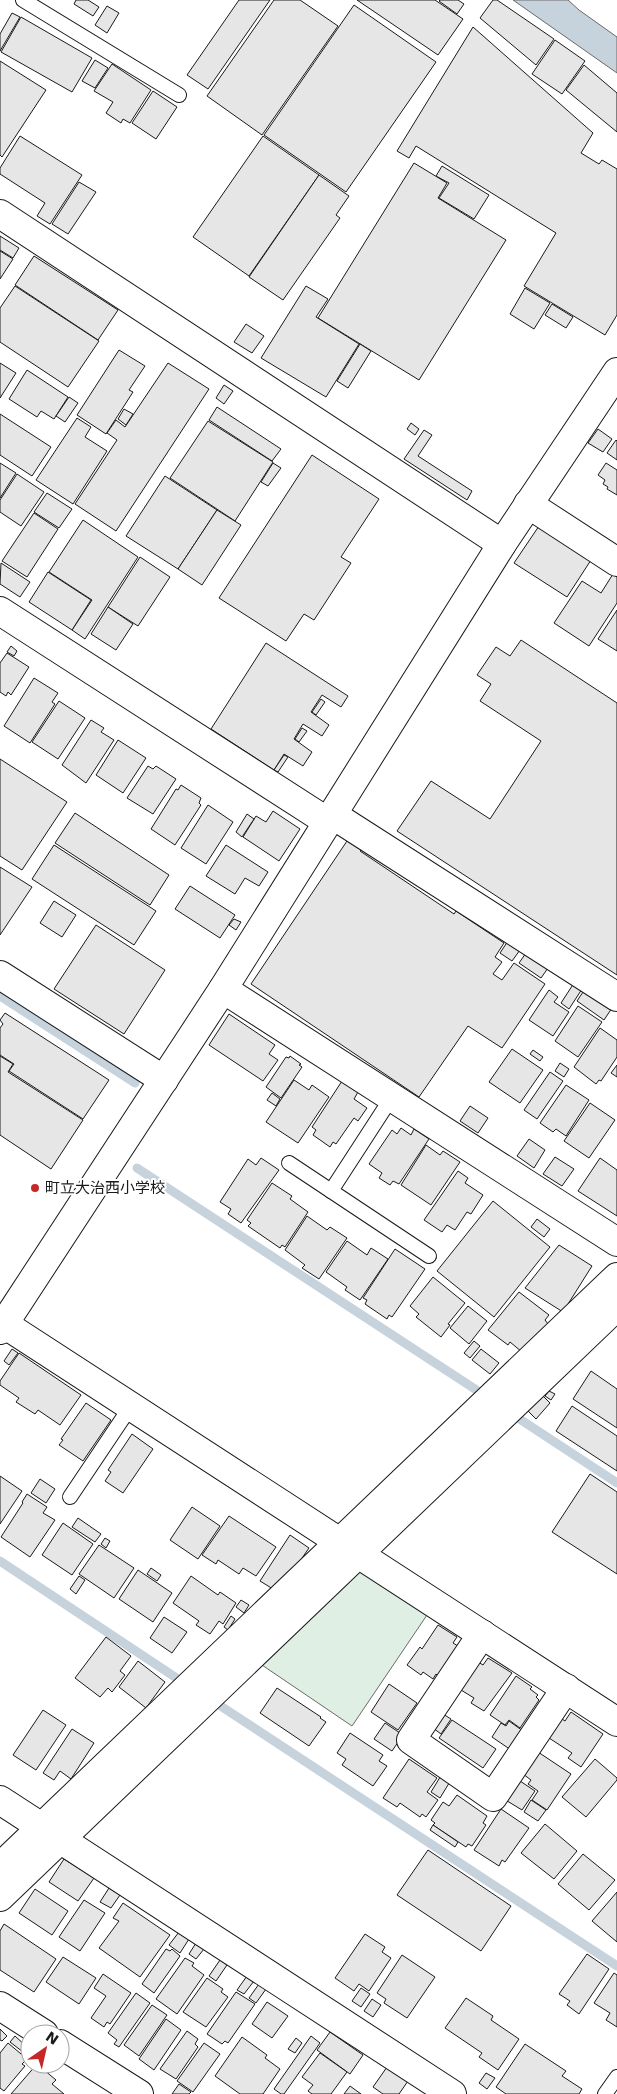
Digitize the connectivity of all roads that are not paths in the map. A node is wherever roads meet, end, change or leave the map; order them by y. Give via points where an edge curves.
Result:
1 (23, 0) edge
2 (179, 95) dead end
3 (0, 214) edge
4 (617, 372) edge
5 (528, 504) junction
6 (502, 544) junction
7 (617, 562) edge
8 (0, 611) edge
9 (330, 818) junction
10 (0, 975) edge
11 (223, 989) junction
12 (617, 997) edge
13 (164, 1080) junction
14 (392, 1098) junction
15 (288, 1163) dead end
16 (331, 1192) junction
17 (617, 1242) edge
18 (429, 1256) dead end
19 (617, 1277) edge
20 (617, 1306) edge
21 (2, 1327) edge
22 (131, 1406) junction
23 (70, 1497) dead end
24 (350, 1548) junction
25 (482, 1634) junction
26 (566, 1688) junction
27 (617, 1722) edge
28 (0, 1800) edge
29 (51, 1833) junction
30 (0, 1867) edge
31 (0, 1896) edge
32 (0, 2006) edge
33 (28, 2024) edge
34 (70, 2050) edge
35 (617, 2077) edge
36 (139, 2094) edge
37 (452, 2094) edge
38 (605, 2094) edge

1 - 2 lane
3 - 6 street
4 - 5 street
5 - 6 street
5 - 7 street
6 - 9 street
8 - 9 street
9 - 11 street
9 - 12 street
10 - 13 street
11 - 13 street
11 - 14 street
13 - 21 street
14 - 16 lane
14 - 17 street
15 - 16 lane
16 - 18 lane
19 - 24 street
20 - 24 street
21 - 22 street
22 - 23 lane
22 - 24 street
24 - 25 street
24 - 29 street
25 - 26 street
25 - 26 street via 410,1740 493,1796
26 - 27 street
28 - 29 street
29 - 30 street
29 - 31 street
29 - 37 street
32 - 33 street
34 - 36 street
35 - 38 lane

